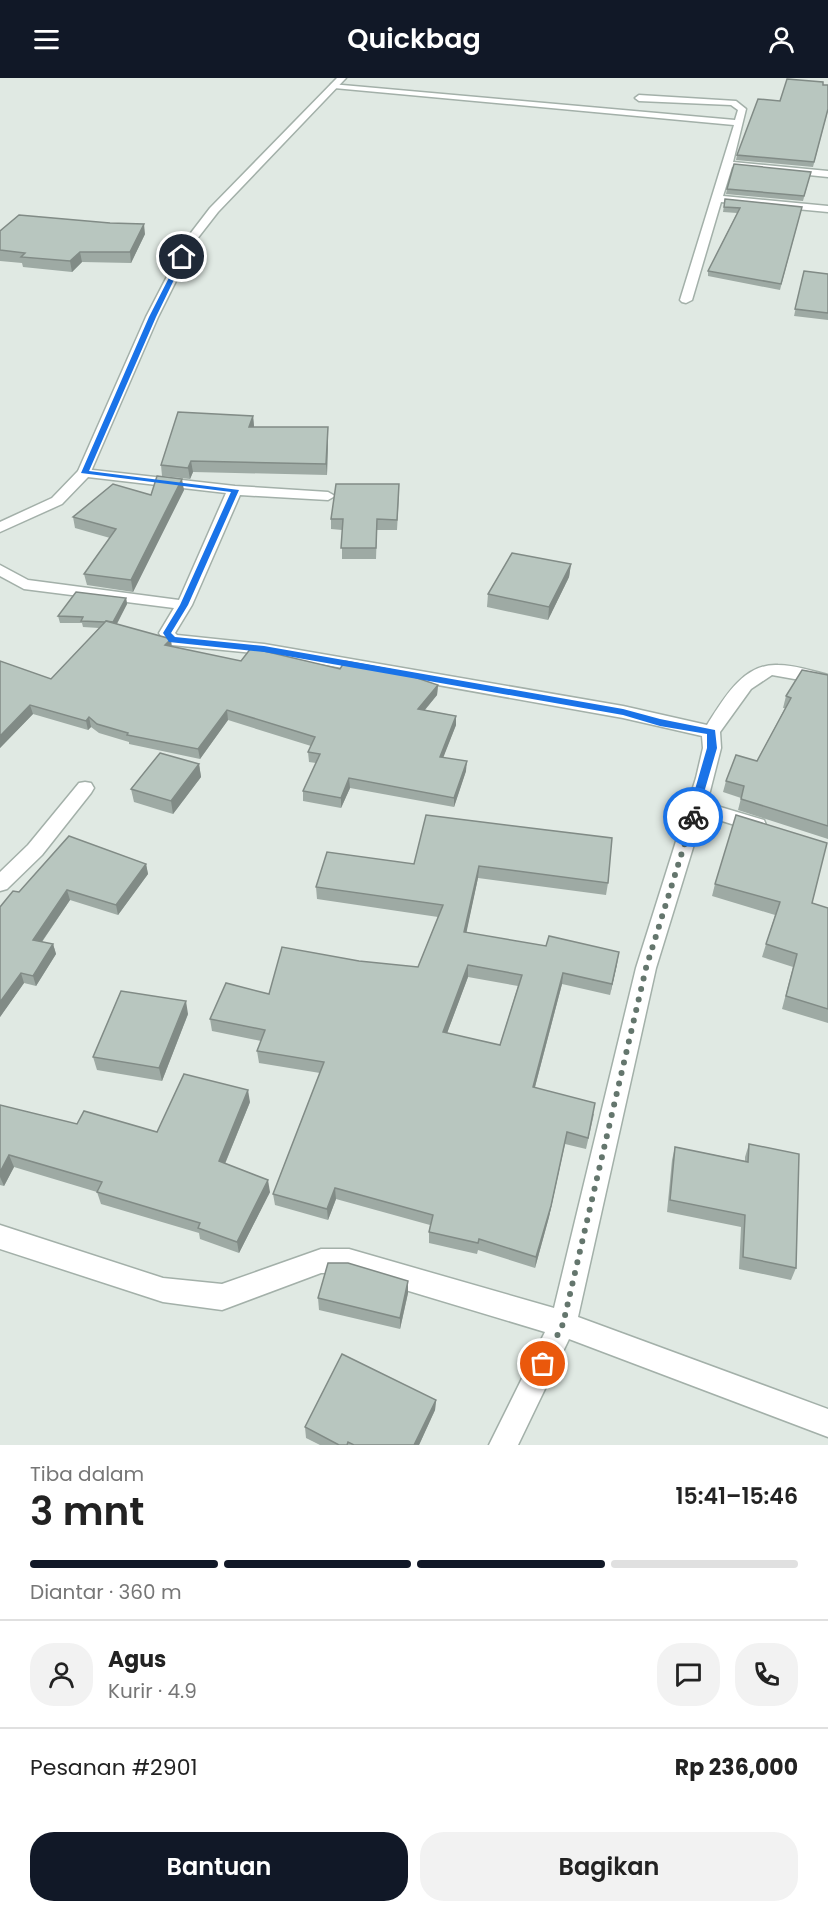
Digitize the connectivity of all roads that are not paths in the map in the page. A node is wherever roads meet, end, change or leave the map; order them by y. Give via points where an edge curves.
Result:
1 (338, 82) edge
2 (639, 98) dead end
3 (738, 123) junction
4 (728, 164) junction
5 (828, 174) edge
6 (718, 199) junction
7 (828, 209) edge
8 (686, 300) dead end
9 (84, 473) junction
10 (235, 490) junction
11 (328, 496) dead end
12 (0, 528) edge
13 (0, 570) edge
14 (184, 605) junction
15 (828, 680) edge
16 (711, 732) junction
17 (85, 788) dead end
18 (696, 806) junction
19 (773, 831) edge
20 (0, 884) edge
21 (0, 1237) edge
22 (563, 1324) junction
23 (828, 1423) edge
24 (502, 1445) edge

1 - 3 street
1 - 9 street via 214,210 192,238 152,317
2 - 3 street via 733,103 742,110
3 - 4 street
4 - 5 street
4 - 6 street
6 - 7 street
6 - 8 street
9 - 10 street
9 - 12 street via 57,501
10 - 11 street
10 - 14 street
13 - 14 street via 24,584
14 - 16 street via 167,633 172,640 264,649 623,712
15 - 16 street via 781,670 756,675 730,703
16 - 18 street via 712,748
17 - 20 street
18 - 19 street
18 - 22 street via 646,968
21 - 22 street via 163,1290 222,1297 321,1261 349,1261
22 - 23 street
22 - 24 street

